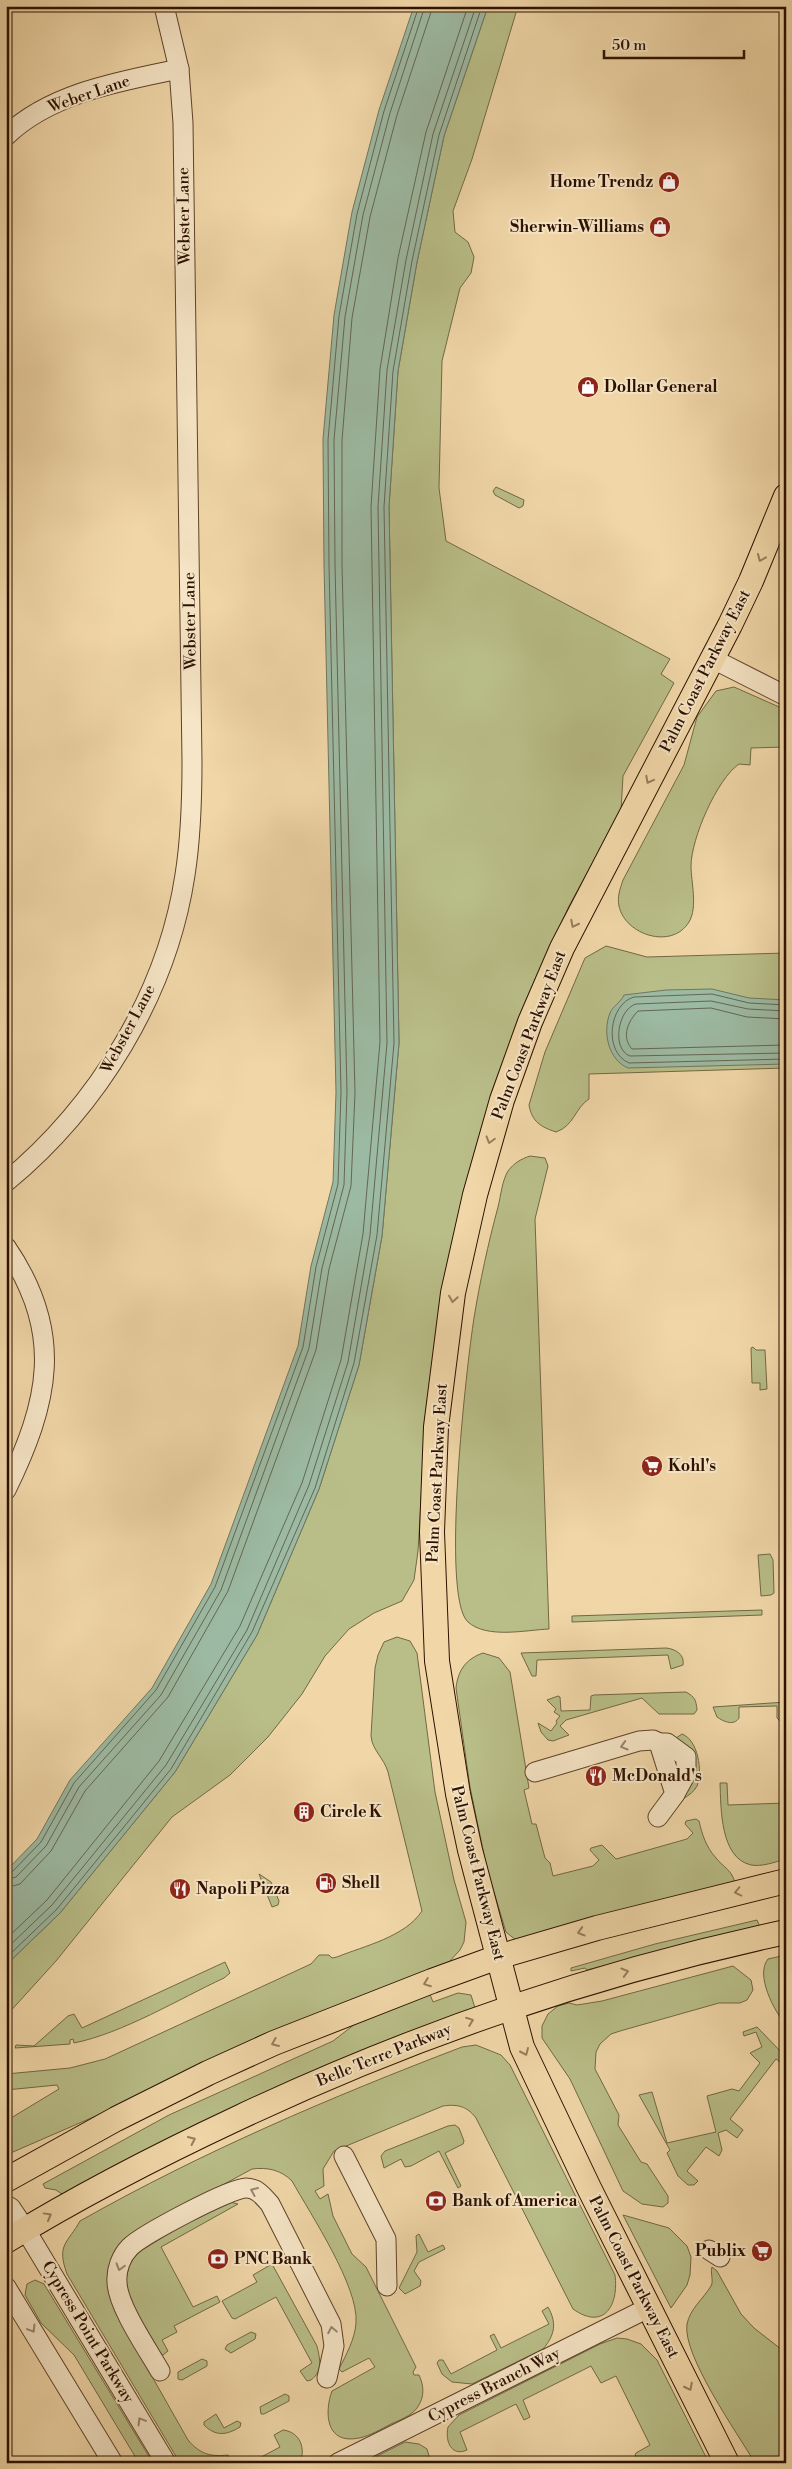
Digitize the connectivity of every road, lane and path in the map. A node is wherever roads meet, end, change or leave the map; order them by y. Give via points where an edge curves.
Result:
1 (164, 6) edge
2 (179, 68) junction
3 (6, 136) edge
4 (786, 496) edge
5 (712, 660) junction
6 (786, 696) edge
7 (6, 1182) edge
8 (6, 1247) edge
9 (6, 1490) edge
10 (535, 1772) dead end
11 (658, 1818) dead end
12 (786, 1881) edge
13 (786, 1932) edge
14 (498, 1957) junction
15 (511, 2006) junction
16 (344, 2156) dead end
17 (6, 2180) edge
18 (6, 2205) edge
19 (16, 2235) edge
20 (387, 2286) dead end
21 (6, 2287) edge
22 (650, 2307) junction
23 (160, 2371) dead end
24 (327, 2378) dead end
25 (113, 2463) edge
26 (166, 2463) edge
27 (338, 2463) edge
28 (727, 2463) edge

1 - 2 street, Webster Lane
2 - 3 street, Weber Lane via 77,95 34,114
2 - 7 street, Webster Lane via 183,123 192,762 191,822 185,876 165,952 146,1000 121,1048 68,1123
4 -> 5 main road, Palm Coast Parkway East via 751,581
5 - 6 street
5 -> 14 main road, Palm Coast Parkway East via 579,914 534,1013 482,1165 453,1293 434,1462 432,1562 436,1642 458,1794
8 - 9 street via 31,1288 45,1352 43,1386 36,1418
11 -> 10 street via 686,1774 686,1758 668,1743 654,1740 639,1742
12 -> 14 main road via 597,1928
15 -> 13 main road, Belle Terre Parkway via 693,1954
14 - 15 main road, Palm Coast Parkway East
14 -> 17 main road via 250,2054 116,2119
19 -> 15 main road, Belle Terre Parkway via 124,2174 272,2102 370,2059
15 -> 22 main road, Palm Coast Parkway East via 522,2047 584,2179
16 - 20 street via 386,2239
18 - 19 street, Cypress Point Parkway via 11,2208
26 -> 19 street, Cypress Point Parkway
21 -> 25 street
22 - 27 street, Cypress Branch Way
22 -> 28 main road, Palm Coast Parkway East
24 -> 23 street via 334,2346 327,2312 270,2204 259,2192 246,2188 222,2195 137,2241 122,2259 116,2282 120,2298

